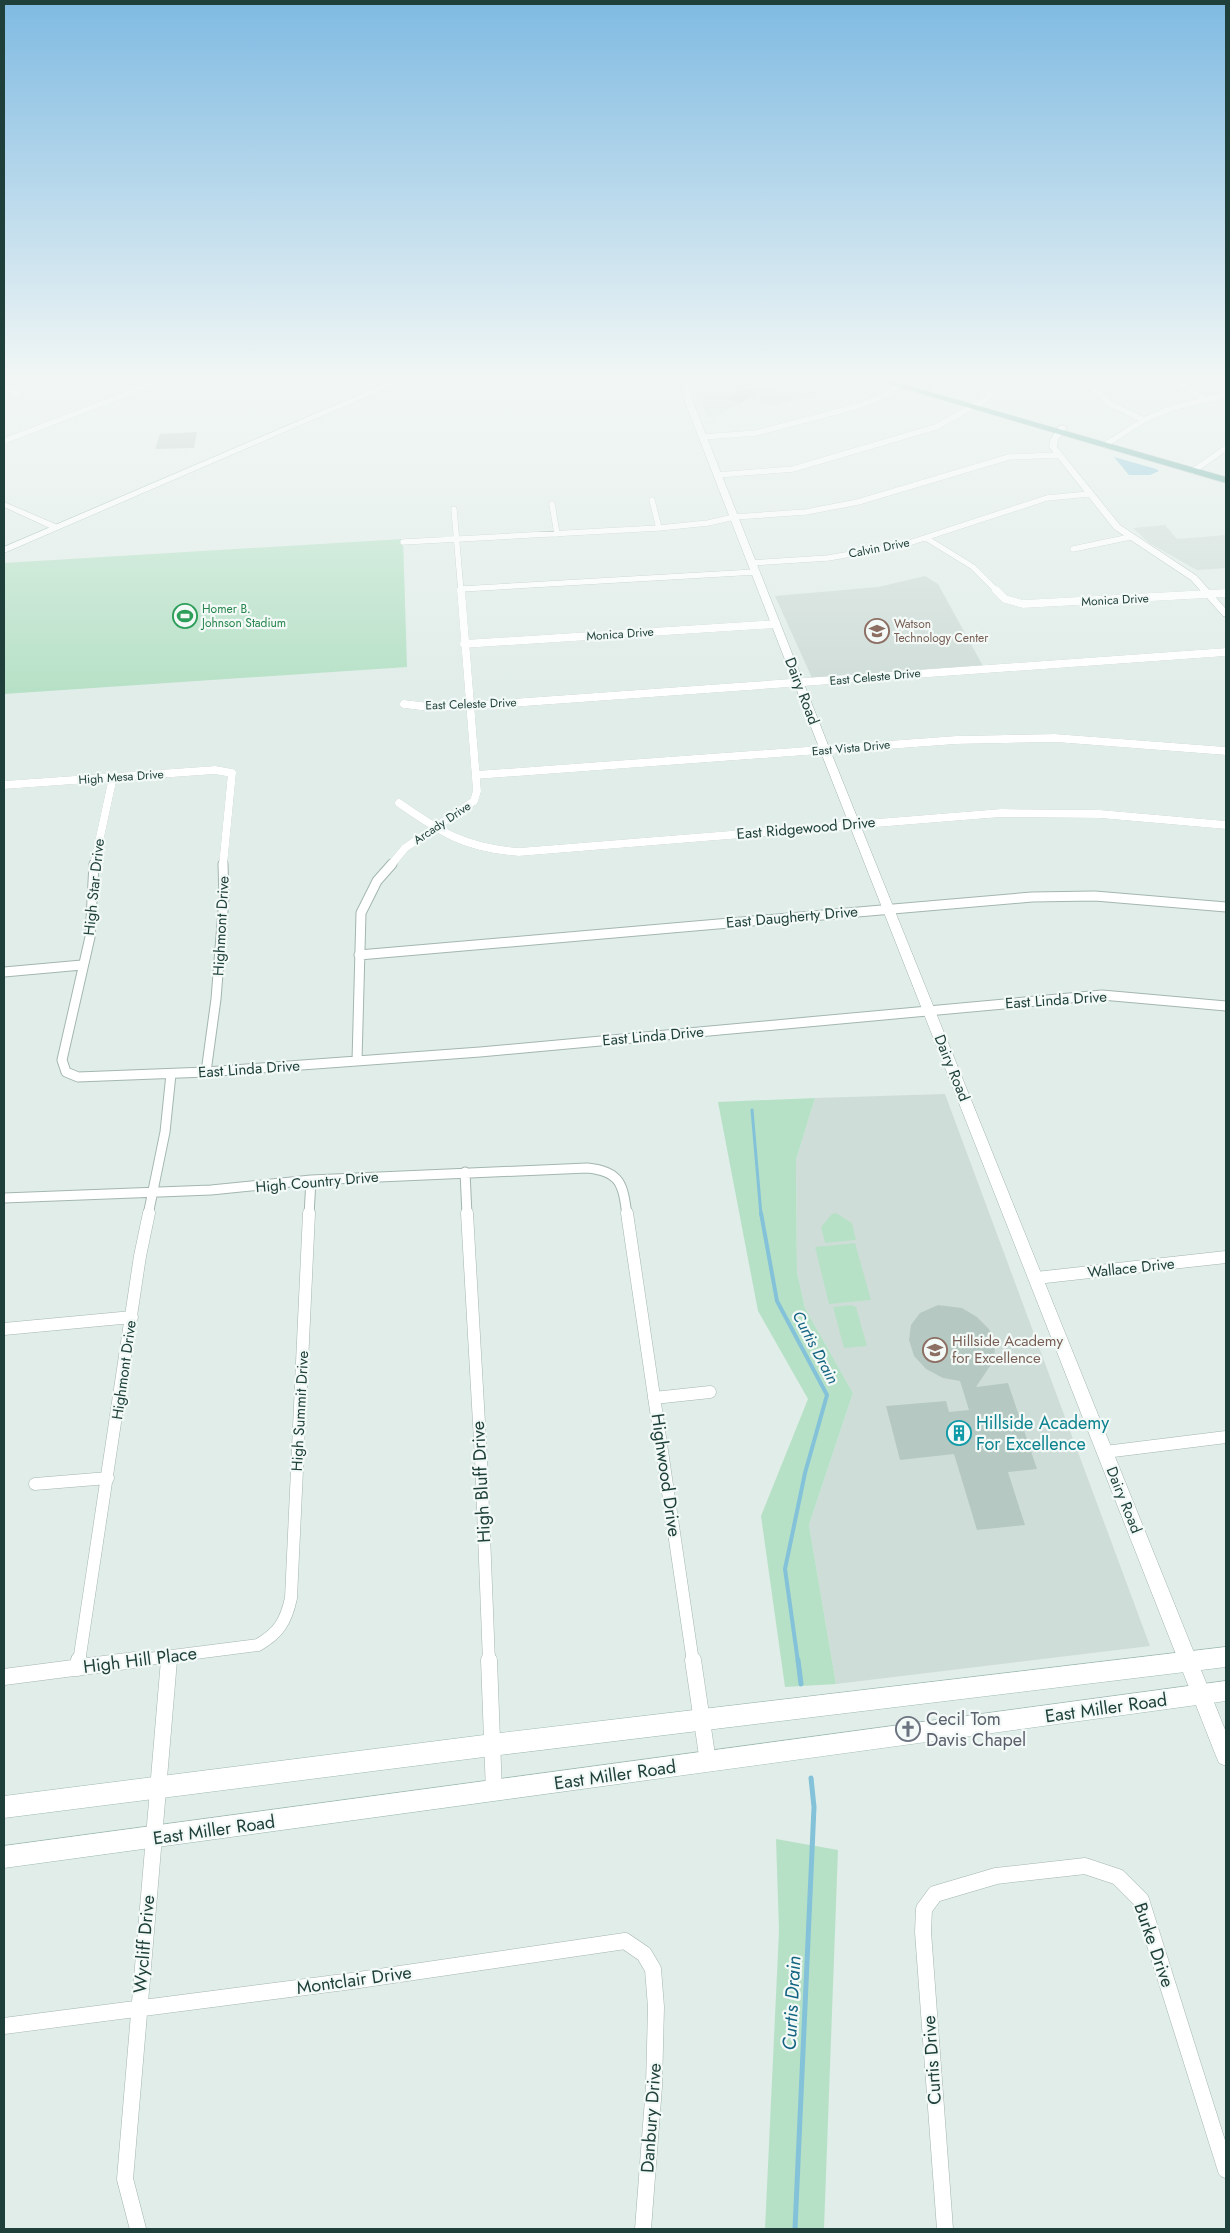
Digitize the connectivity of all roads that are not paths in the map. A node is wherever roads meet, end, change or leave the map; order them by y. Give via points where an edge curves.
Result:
1 (157, 481) edge
2 (159, 481) edge
3 (720, 481) edge
4 (925, 481) edge
5 (1079, 481) edge
6 (1089, 494) junction
7 (652, 500) dead end
8 (4, 504) edge
9 (552, 504) dead end
10 (454, 509) dead end
11 (734, 517) junction
12 (47, 524) junction
13 (57, 528) junction
14 (659, 528) junction
15 (557, 534) junction
16 (1130, 537) junction
17 (926, 538) junction
18 (457, 539) junction
19 (4, 542) edge
20 (403, 542) dead end
21 (1074, 549) dead end
22 (4, 550) edge
23 (752, 563) junction
24 (756, 572) junction
25 (460, 589) junction
26 (1226, 593) edge
27 (1209, 594) junction
28 (1226, 614) edge
29 (776, 624) junction
30 (464, 644) junction
31 (1226, 652) edge
32 (799, 684) junction
33 (404, 704) dead end
34 (469, 706) junction
35 (825, 750) junction
36 (1226, 751) edge
37 (476, 775) junction
38 (113, 777) junction
39 (232, 779) joint
40 (4, 785) edge
41 (399, 803) dead end
42 (855, 824) junction
43 (1226, 826) edge
44 (436, 828) junction
45 (1226, 907) edge
46 (888, 908) junction
47 (359, 955) junction
48 (82, 965) junction
49 (4, 972) edge
50 (1226, 1006) edge
51 (929, 1010) junction
52 (356, 1061) junction
53 (206, 1072) junction
54 (172, 1074) junction
55 (78, 1077) joint
56 (465, 1172) junction
57 (311, 1180) junction
58 (623, 1187) joint
59 (154, 1191) junction
60 (4, 1198) edge
61 (1226, 1257) edge
62 (1036, 1278) junction
63 (132, 1317) junction
64 (4, 1328) edge
65 (710, 1392) dead end
66 (654, 1398) junction
67 (1226, 1437) edge
68 (1105, 1452) junction
69 (108, 1478) junction
70 (35, 1484) dead end
71 (274, 1637) joint
72 (170, 1657) junction
73 (1226, 1657) edge
74 (1189, 1662) junction
75 (78, 1668) junction
76 (4, 1677) edge
77 (1226, 1691) edge
78 (1202, 1694) junction
79 (702, 1719) junction
80 (492, 1744) junction
81 (1226, 1756) edge
82 (708, 1762) junction
83 (158, 1787) junction
84 (494, 1792) junction
85 (4, 1807) edge
86 (154, 1838) junction
87 (4, 1858) edge
88 (935, 1894) joint
89 (138, 2007) junction
90 (656, 2007) joint
91 (4, 2026) edge
92 (1226, 2170) edge
93 (138, 2229) edge
94 (643, 2229) edge
95 (945, 2229) edge

1 - 12 main road
2 - 13 main road
3 - 11 street, Dairy Road
4 - 11 street via 840,506
5 - 6 street
6 - 16 street via 1117,527
6 - 17 street, Calvin Drive via 1047,498
7 - 14 street
8 - 12 street
9 - 15 street
10 - 18 street, Arcady Drive
11 - 14 street via 708,524
11 - 23 street, Dairy Road
12 - 13 street
12 - 19 main road
13 - 22 main road
14 - 15 street
15 - 18 street
16 - 21 street
16 - 27 street via 1194,578
17 - 23 street, Calvin Drive via 828,558
17 - 27 street, Monica Drive via 973,567 1005,599 1023,604
18 - 20 street
18 - 25 street, Arcady Drive
23 - 24 street, Dairy Road
24 - 25 street
24 - 29 street, Dairy Road
25 - 30 street, Arcady Drive
26 - 27 street, Monica Drive
27 - 28 street
29 - 30 street, Monica Drive
29 - 32 street, Dairy Road
30 - 34 street, Arcady Drive
31 - 32 street, East Celeste Drive
32 - 34 street, East Celeste Drive
32 - 35 street, Dairy Road
33 - 34 street, East Celeste Drive
34 - 37 street, Arcady Drive
35 - 36 street, East Vista Drive via 956,740 1055,738
35 - 37 street, East Vista Drive
35 - 42 street, Dairy Road
37 - 44 street, Arcady Drive via 474,801
38 - 39 street, High Mesa Drive via 215,770 232,773
38 - 40 street, High Mesa Drive
38 - 48 street, High Star Drive via 94,856 90,937
39 - 53 street, Highmont Drive via 223,866 224,898 216,999
41 - 44 street, East Ridgewood Drive
42 - 43 street, East Ridgewood Drive via 1001,812 1057,812
42 - 44 street, East Ridgewood Drive via 519,852 472,847 449,838
42 - 46 street, Dairy Road
44 - 47 street, Arcady Drive via 405,848 377,881 361,913
45 - 46 street, East Daugherty Drive via 1095,896 1032,897
46 - 47 street, East Daugherty Drive
46 - 51 street, Dairy Road
47 - 52 street, Arcady Drive
48 - 49 street
48 - 55 street, High Star Drive via 62,1060 66,1072
50 - 51 street, East Linda Drive via 1102,995
51 - 52 street, East Linda Drive
51 - 62 street, Dairy Road
52 - 53 street, East Linda Drive
53 - 54 street, East Linda Drive
54 - 55 street, East Linda Drive
54 - 59 street, Highmont Drive
56 - 57 street, High Country Drive
56 - 58 street, High Country Drive via 587,1168 607,1170
56 - 80 street, High Bluff Drive
57 - 59 street, High Country Drive via 267,1186
57 - 71 street, High Summit Drive via 291,1598 286,1623
58 - 66 street, Highwood Drive
59 - 60 street, High Country Drive
59 - 63 street, Highmont Drive via 140,1256
61 - 62 street, Wallace Drive
62 - 68 street, Dairy Road
63 - 64 street
63 - 69 street, Highmont Drive
65 - 66 street
66 - 79 street, Highwood Drive
67 - 68 street
68 - 74 street, Dairy Road
69 - 70 street
69 - 75 street, Highmont Drive
71 - 72 street, High Hill Place via 258,1644
72 - 75 street, High Hill Place
72 - 83 street, Wycliff Drive
73 - 74 main road
74 - 78 street, Dairy Road
74 - 79 main road
75 - 76 street, High Hill Place
77 - 78 main road, East Miller Road
78 - 81 street, Dairy Road
78 - 82 main road, East Miller Road
79 - 80 main road
79 - 82 street, Highwood Drive
80 - 83 main road
80 - 84 street, High Bluff Drive
82 - 84 main road, East Miller Road
83 - 85 main road
83 - 86 street, Wycliff Drive
84 - 86 main road, East Miller Road
86 - 87 main road, East Miller Road
86 - 89 street, Wycliff Drive
88 - 92 street, Burke Drive via 996,1876 1085,1866 1118,1877 1141,1900 1150,1923
88 - 95 street, Curtis Drive via 924,1909 923,1932
89 - 90 street, Montclair Drive via 352,1982 625,1941 644,1954 653,1969
89 - 91 street, Montclair Drive
89 - 93 street, Wycliff Drive via 125,2178
90 - 94 street, Danbury Drive via 654,2086

